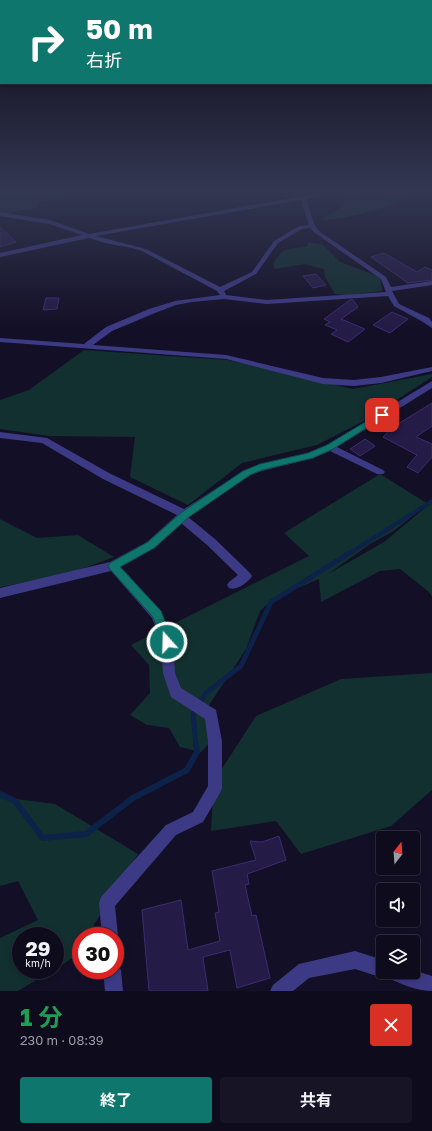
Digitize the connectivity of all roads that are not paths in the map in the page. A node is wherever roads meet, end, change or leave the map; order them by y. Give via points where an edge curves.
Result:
1 (87, 236) edge
2 (89, 236) edge
3 (286, 236) edge
4 (323, 236) edge
5 (0, 255) edge
6 (432, 283) edge
7 (390, 292) junction
8 (222, 294) junction
9 (432, 326) edge
10 (0, 340) edge
11 (85, 347) junction
12 (432, 369) edge
13 (432, 384) edge
14 (0, 435) edge
15 (330, 447) junction
16 (380, 472) dead end
17 (184, 516) junction
18 (113, 566) junction
19 (233, 585) dead end
20 (0, 593) edge
21 (109, 927) edge
22 (376, 967) edge
23 (113, 979) edge
24 (414, 979) edge
25 (432, 985) edge
26 (114, 991) edge
27 (279, 991) edge

1 - 5 street
2 - 8 street via 144,250
3 - 8 street via 276,242 254,273
4 - 7 street via 384,278
6 - 7 street
7 - 8 street via 267,302
7 - 9 street via 396,305 426,320
8 - 11 street via 175,303 152,311 109,329
10 - 11 street
11 - 12 street via 226,356 323,381 354,383
13 - 15 street
14 - 17 street via 44,440 106,476
15 - 16 street
15 - 17 street via 310,456 247,473
17 - 18 street via 151,545
17 - 19 street via 246,576
18 - 20 street
18 - 21 street via 157,615 167,642 169,673 176,692 211,715 215,741 214,788 198,817 171,830 107,903
22 - 27 street via 355,960 305,970
23 - 26 street
24 - 25 street

